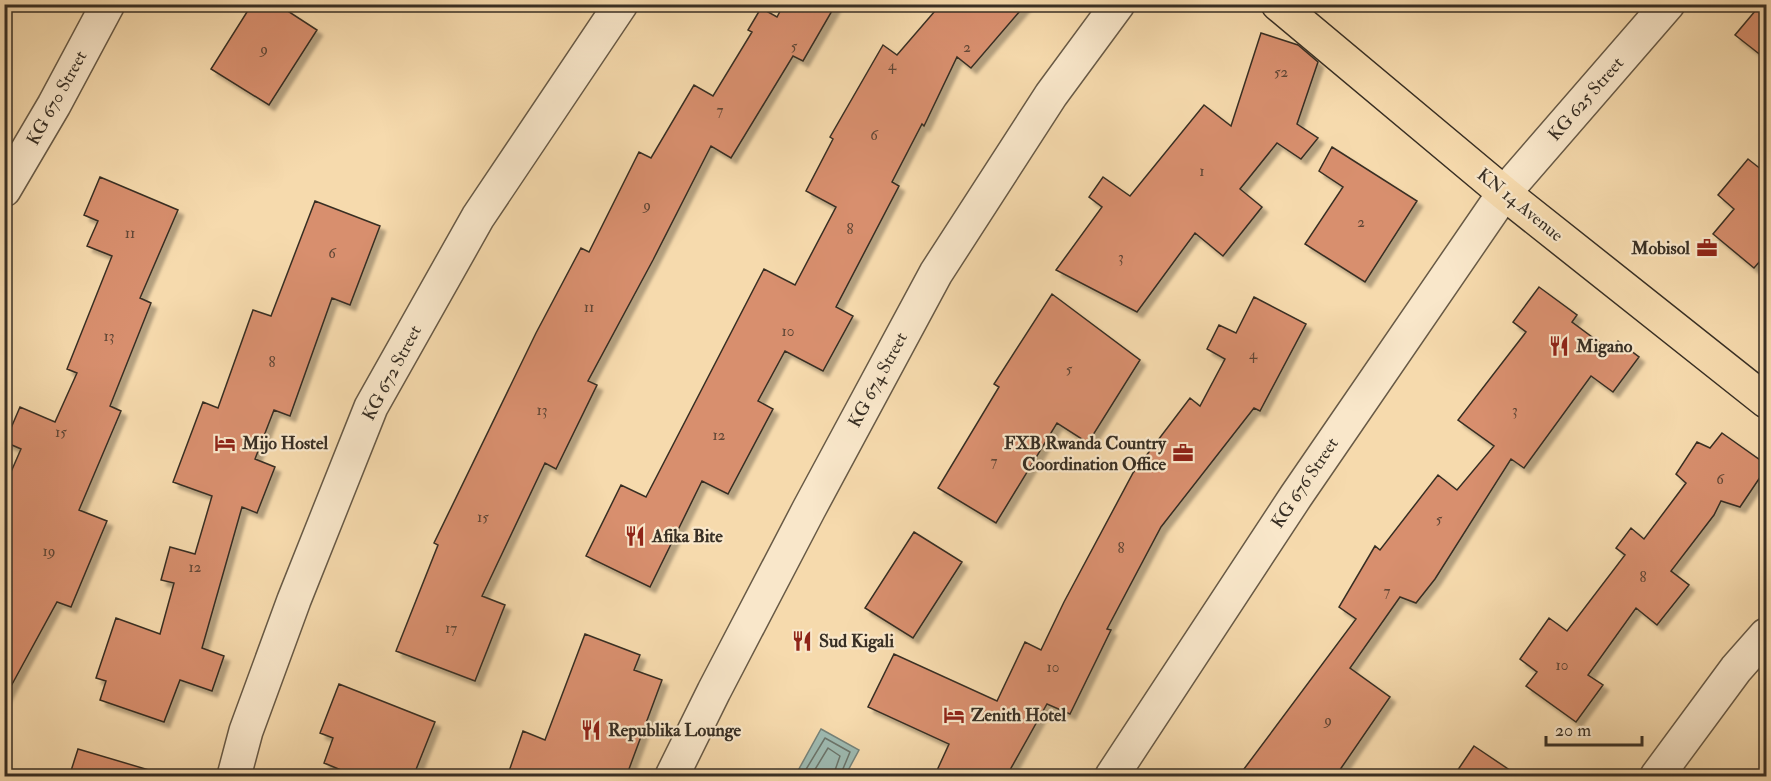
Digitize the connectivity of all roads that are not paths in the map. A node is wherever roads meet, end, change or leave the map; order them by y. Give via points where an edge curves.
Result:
1 (108, 4) edge
2 (621, 4) edge
3 (1118, 4) edge
4 (1278, 4) edge
5 (1668, 4) edge
6 (4, 190) edge
7 (1504, 193) junction
8 (1767, 401) edge
9 (1767, 635) edge
10 (234, 777) edge
11 (672, 777) edge
12 (1112, 777) edge
13 (1657, 777) edge

1 - 6 street, KG 670 Street
2 - 10 street, KG 672 Street via 478,217 371,407 294,600 246,730
3 - 11 street, KG 674 Street via 1051,95 936,273
4 - 7 main road, KN 14 Avenue
5 - 7 street, KG 625 Street
7 - 8 main road, KN 14 Avenue
7 - 12 street, KG 676 Street via 1296,496
9 - 13 street via 1736,669

